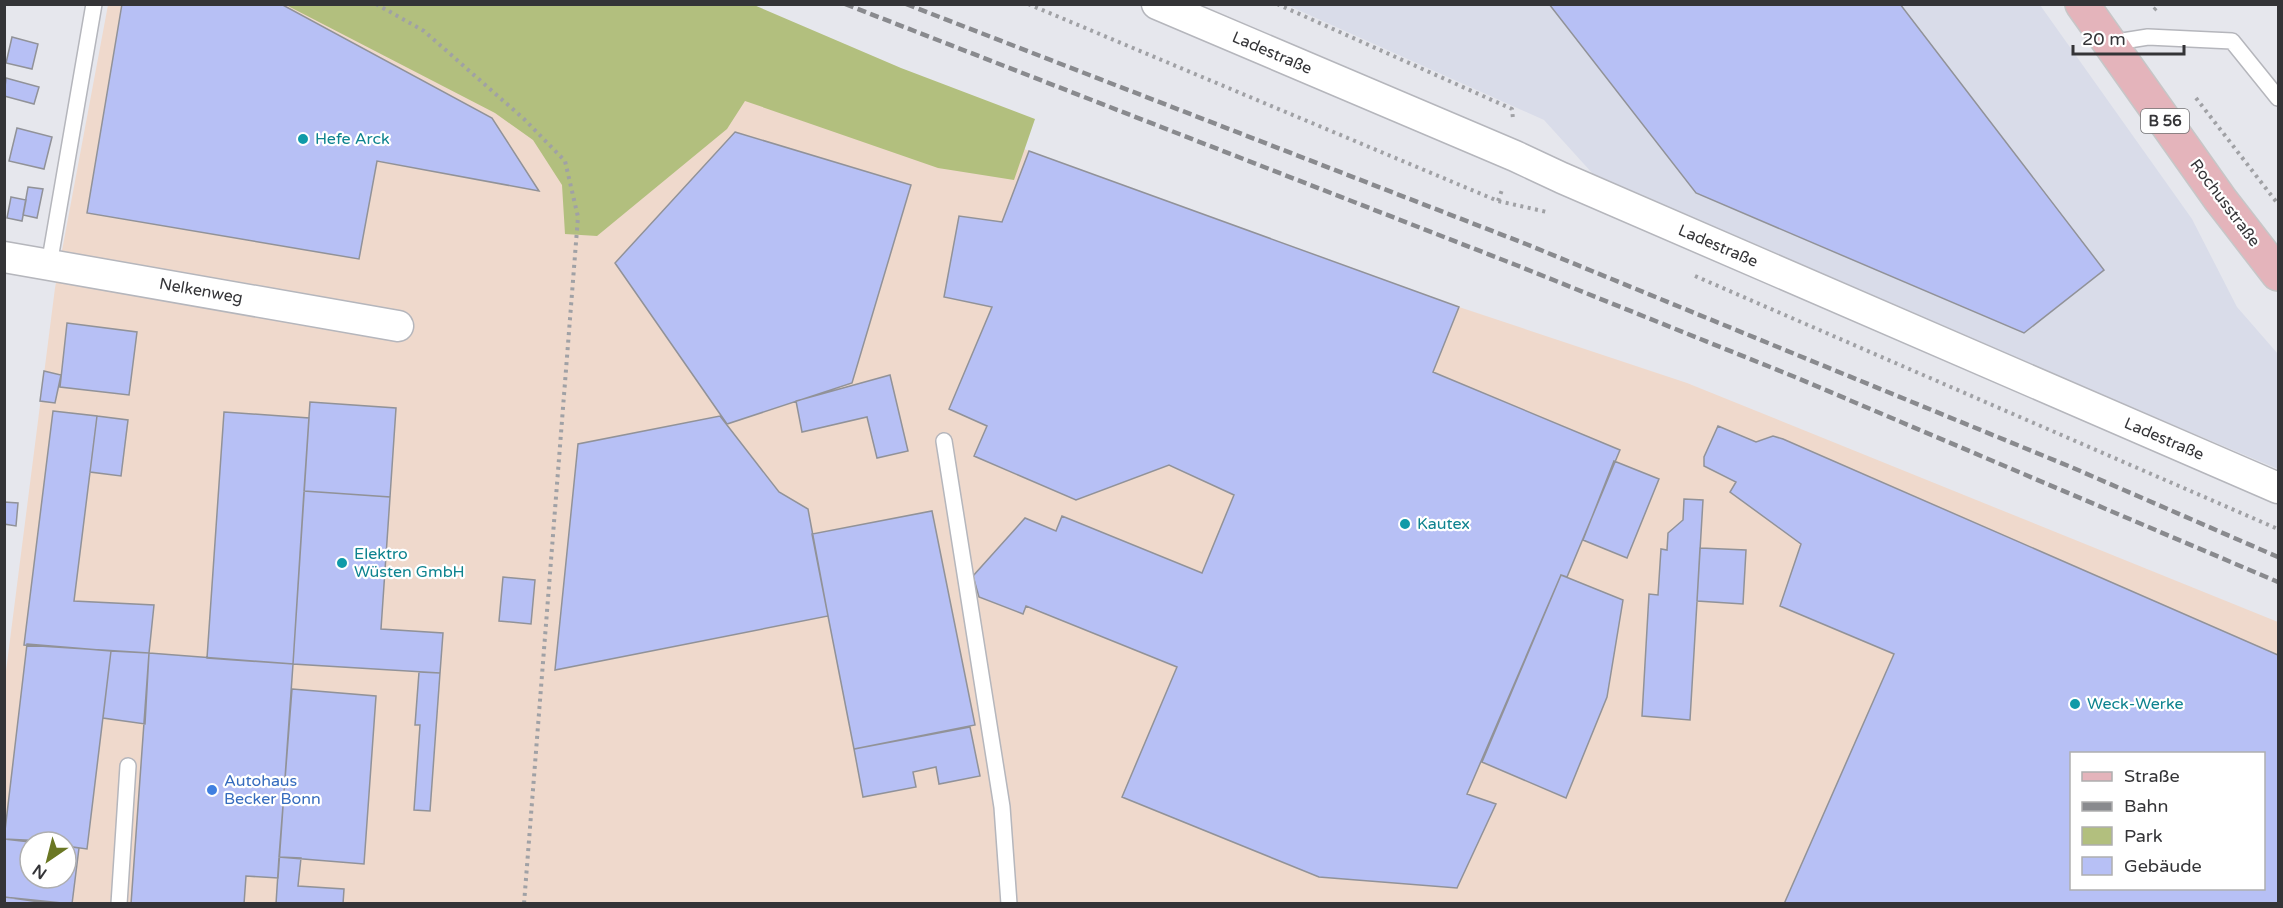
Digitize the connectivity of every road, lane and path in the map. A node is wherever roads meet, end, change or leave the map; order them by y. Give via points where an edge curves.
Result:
1 (94, 4) edge
2 (376, 4) edge
3 (1028, 4) edge
4 (1157, 4) edge
5 (2082, 4) edge
6 (2110, 43) junction
7 (2192, 93) dead end
8 (2278, 98) edge
9 (2278, 204) edge
10 (1553, 215) dead end
11 (4, 257) edge
12 (49, 265) junction
13 (1685, 272) dead end
14 (2278, 274) edge
15 (398, 326) dead end
16 (944, 441) dead end
17 (2278, 488) edge
18 (2278, 529) edge
19 (128, 766) dead end
20 (119, 903) edge
21 (524, 903) edge
22 (1009, 903) edge

1 - 12 lane
2 - 21 path via 424,31 566,161 578,218
3 - 10 path via 1498,201
4 - 17 street, Ladestraße
5 - 6 main road, Rochusstraße / B 56
6 - 8 lane via 2148,38 2232,41
6 - 14 main road, Rochusstraße / B 56
7 - 9 path
11 - 12 street, Nelkenweg
12 - 15 street, Nelkenweg
13 - 18 path
16 - 22 lane via 1002,807
19 - 20 lane

